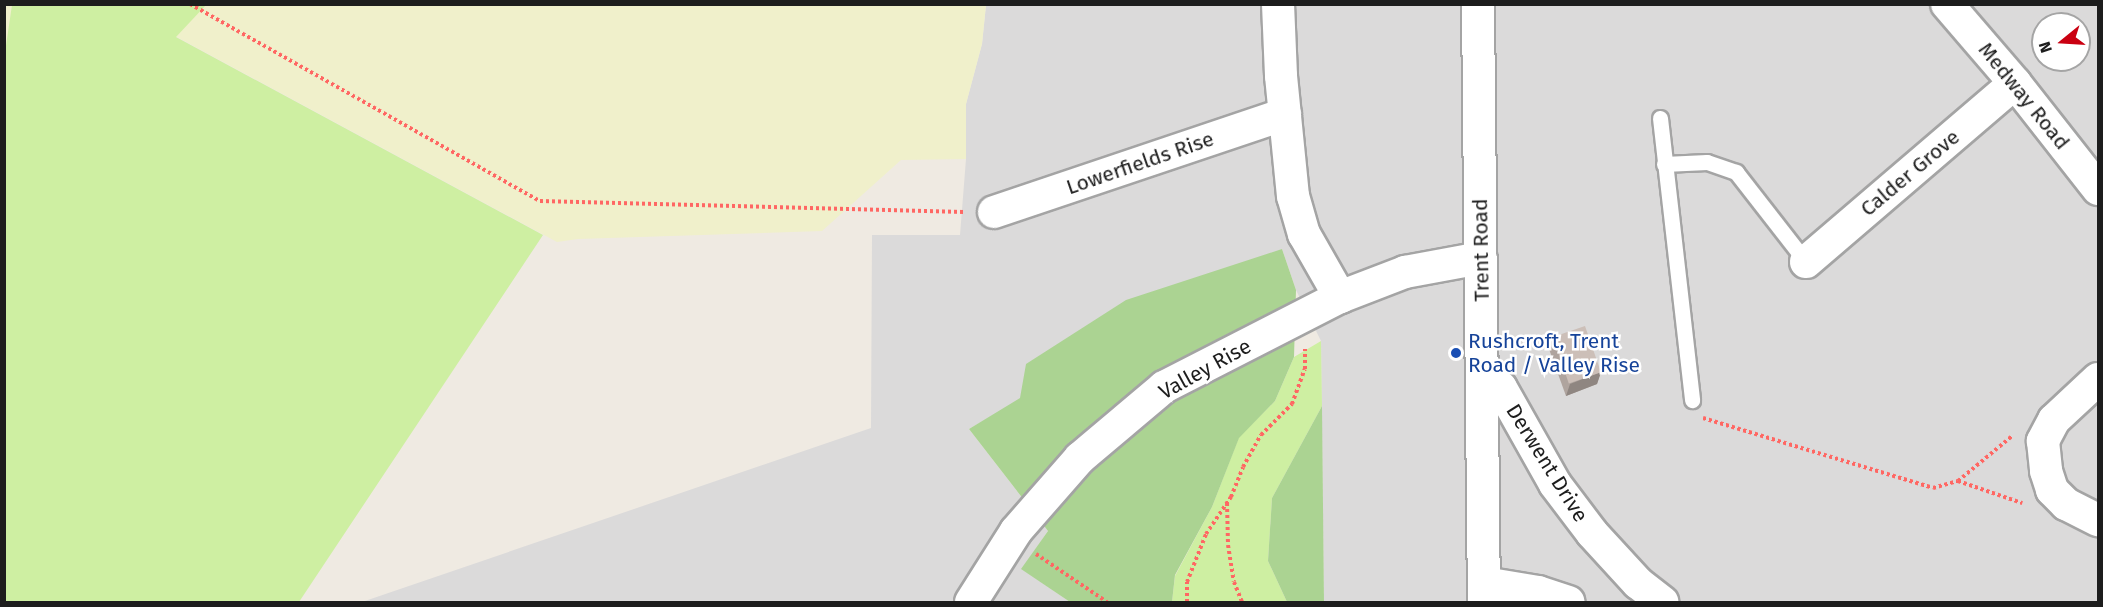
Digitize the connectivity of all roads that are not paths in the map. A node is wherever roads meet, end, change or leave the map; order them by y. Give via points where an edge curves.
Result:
1 (1278, 4) edge
2 (1478, 4) edge
3 (1947, 4) edge
4 (2015, 83) junction
5 (1285, 114) junction
6 (1660, 118) dead end
7 (1664, 164) junction
8 (2098, 189) edge
9 (994, 212) road end
10 (1481, 258) junction
11 (1806, 262) joint
12 (1340, 297) junction
13 (1482, 376) junction
14 (2098, 379) edge
15 (1692, 399) road end
16 (2098, 520) edge
17 (1484, 593) edge
18 (971, 603) edge
19 (1568, 603) edge
20 (1662, 603) edge

1 - 5 street
2 - 10 street, Trent Road
3 - 4 street, Medway Road
4 - 8 street, Medway Road
4 - 11 street, Calder Grove
5 - 9 street, Lowerfields Rise
5 - 12 street via 1293,196 1301,224
6 - 7 lane
7 - 11 lane via 1707,162 1736,172
7 - 15 lane
10 - 12 street, Valley Rise via 1405,272
10 - 13 street, Trent Road
12 - 18 street, Valley Rise via 1164,387 1080,458 1012,536
13 - 17 street, Trent Road
13 - 20 street, Derwent Drive via 1501,388 1555,484 1592,533
14 - 16 street via 2055,420 2043,441 2052,490 2066,504
17 - 19 street via 1538,592

